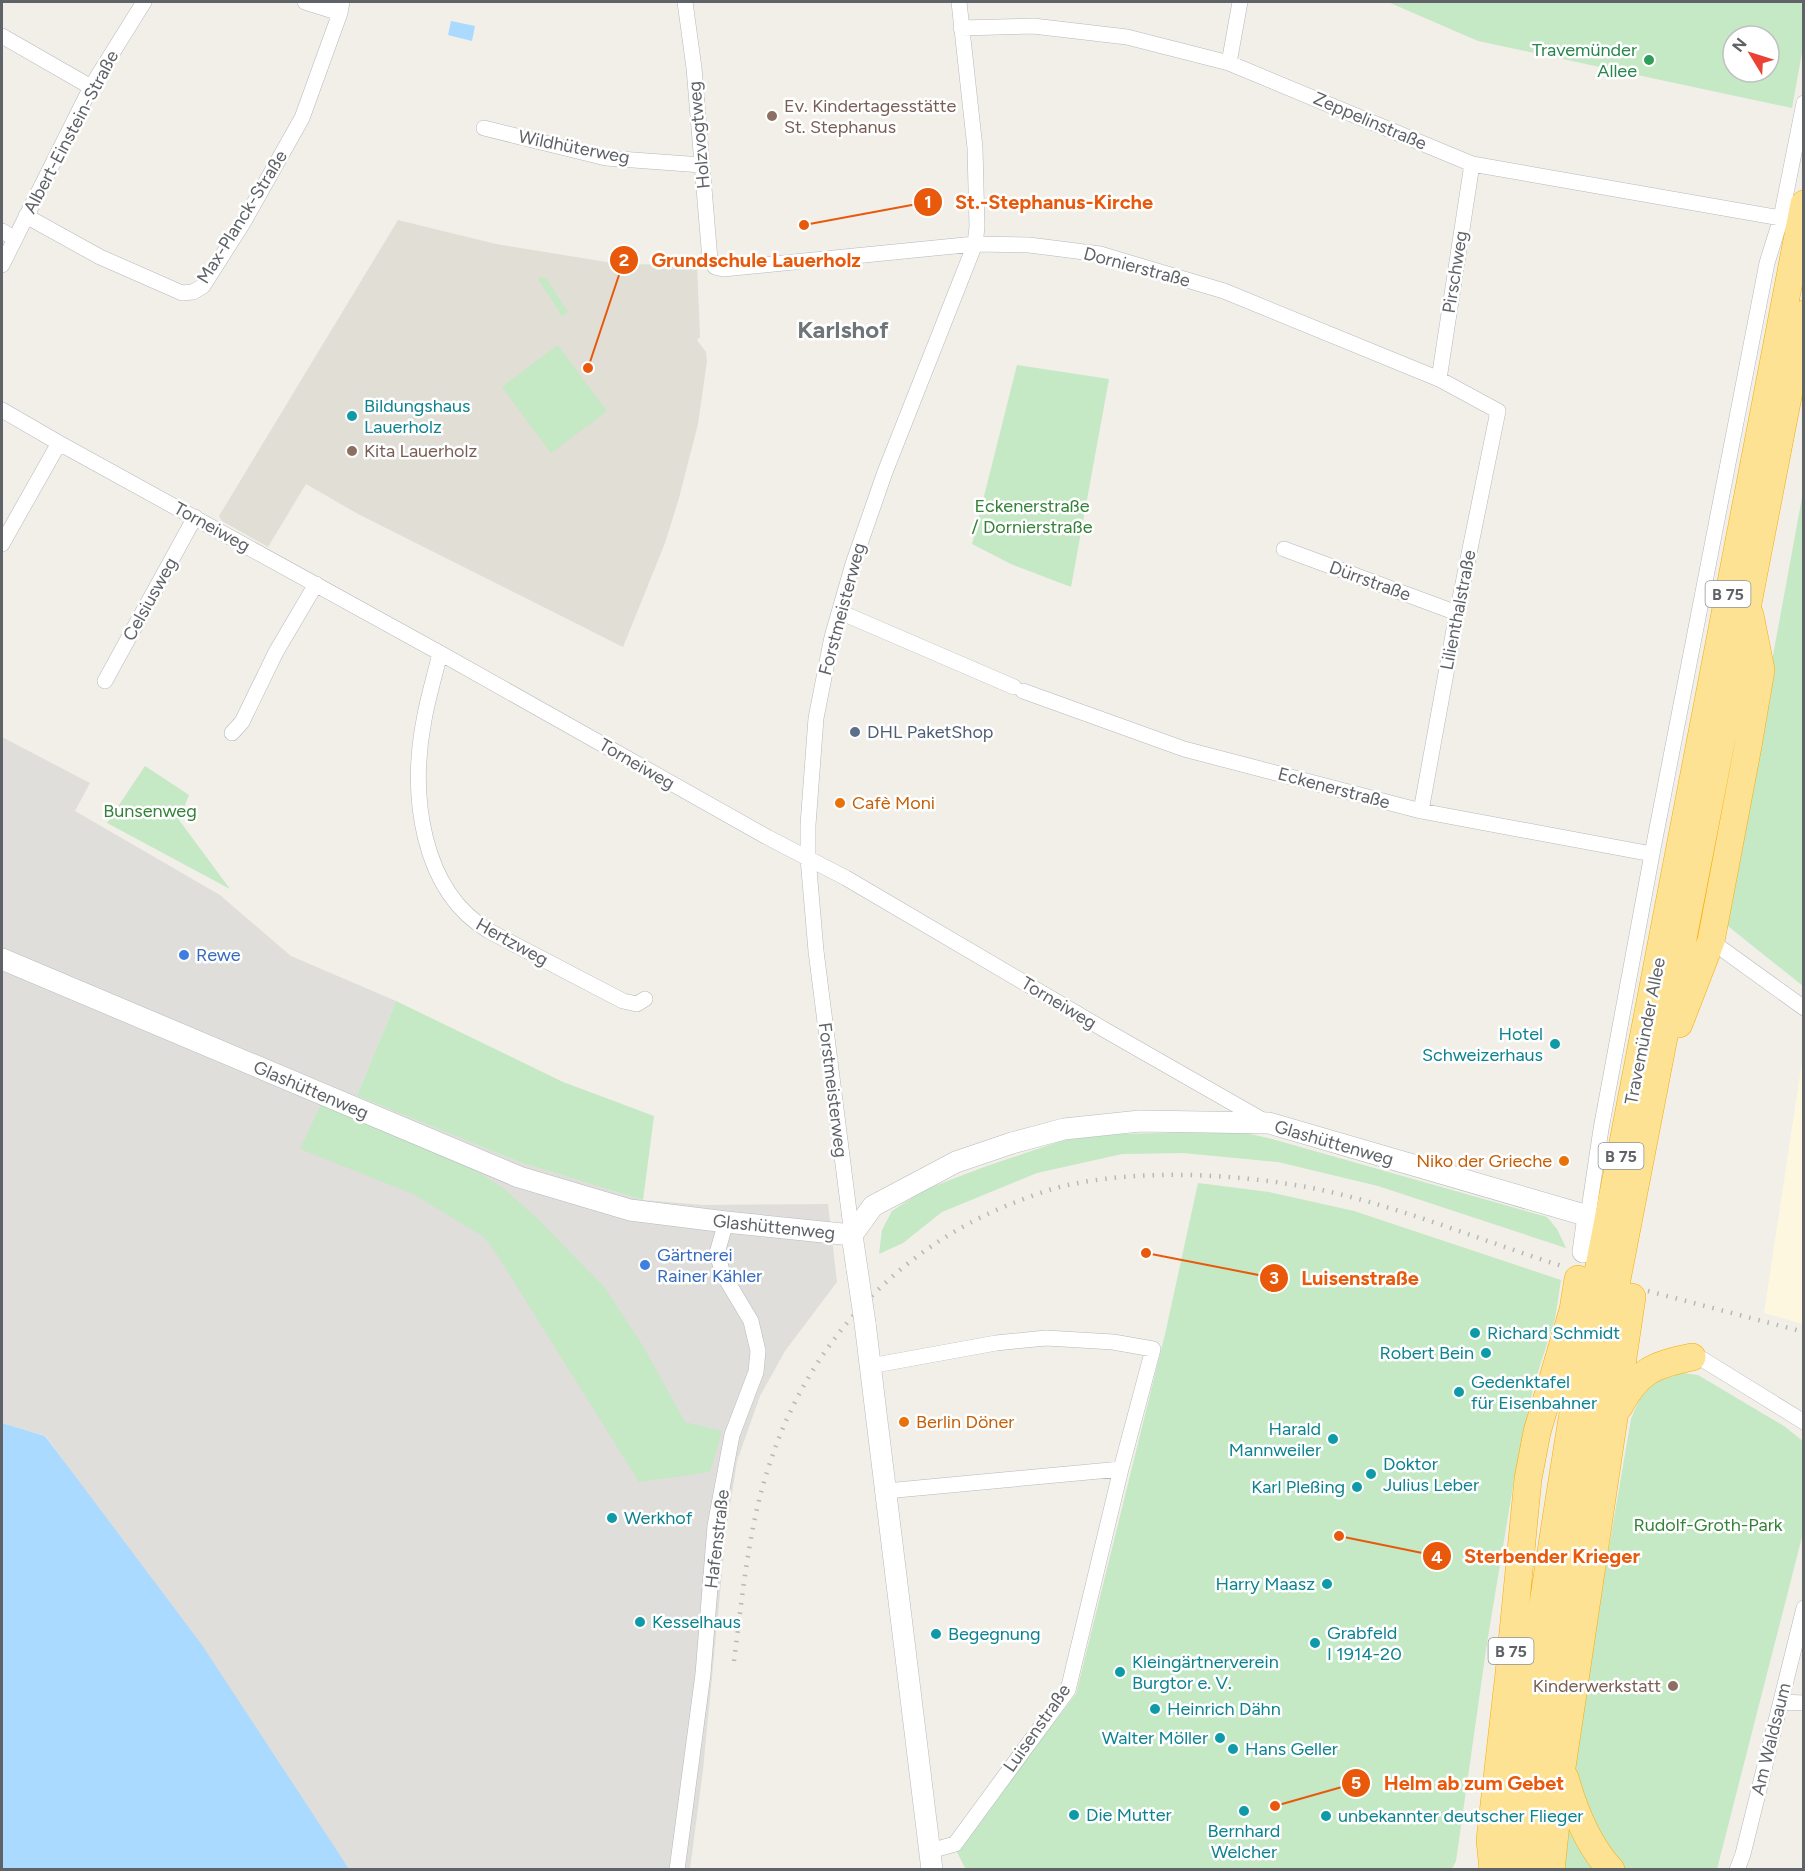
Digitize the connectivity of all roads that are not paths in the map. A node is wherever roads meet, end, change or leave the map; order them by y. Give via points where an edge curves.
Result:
1 (144, 2) edge
2 (305, 2) edge
3 (685, 2) edge
4 (959, 2) edge
5 (1240, 2) edge
6 (341, 7) edge
7 (961, 28) junction
8 (2, 36) edge
9 (1229, 63) junction
10 (91, 87) junction
11 (1803, 103) edge
12 (484, 128) dead end
13 (1472, 164) junction
14 (702, 165) junction
15 (1792, 211) edge
16 (26, 216) junction
17 (8, 235) edge
18 (975, 244) junction
19 (2, 265) edge
20 (715, 267) joint
21 (1803, 314) edge
22 (1438, 379) junction
23 (2, 410) edge
24 (1498, 411) joint
25 (59, 443) junction
26 (195, 517) junction
27 (2, 544) edge
28 (1284, 549) dead end
29 (316, 584) junction
30 (1748, 601) junction
31 (840, 612) junction
32 (1457, 613) junction
33 (441, 652) junction
34 (105, 681) dead end
35 (232, 734) dead end
36 (1421, 811) junction
37 (1652, 854) junction
38 (808, 858) junction
39 (1711, 941) junction
40 (2, 959) edge
41 (645, 999) dead end
42 (1803, 1008) edge
43 (1652, 1094) junction
44 (1269, 1123) junction
45 (1587, 1216) junction
46 (726, 1222) junction
47 (852, 1235) junction
48 (1583, 1252) joint
49 (1587, 1329) junction
50 (1692, 1357) joint
51 (870, 1366) junction
52 (1614, 1416) junction
53 (1803, 1422) edge
54 (1121, 1469) junction
55 (886, 1491) junction
56 (1522, 1528) junction
57 (1803, 1608) edge
58 (1781, 1702) junction
59 (1803, 1703) edge
60 (1562, 1767) junction
61 (1497, 1773) junction
62 (931, 1860) edge
63 (1521, 1866) edge
64 (677, 1869) edge
65 (1477, 1869) edge
66 (1611, 1869) edge
67 (1737, 1869) edge

1 - 10 street, Albert-Einstein-Straße
2 - 6 street
3 - 14 street, Holzvogtweg
4 - 7 street, Forstmeisterweg
5 - 9 street
6 - 16 street, Max-Planck-Straße via 302,118 243,223 203,286 194,292 182,293 100,257
7 - 9 street, Zeppelinstraße via 1033,26 1127,37
7 - 18 street, Forstmeisterweg via 975,148
8 - 10 street
9 - 13 street, Zeppelinstraße
10 - 16 street, Albert-Einstein-Straße
11 - 15 street, Travemünder Allee
12 - 14 street, Wildhüterweg via 606,158
13 - 15 street, Zeppelinstraße
13 - 22 street, Pirschweg
14 - 20 street, Holzvogtweg via 710,260
15 - 37 street, Travemünder Allee via 1767,263
15 - 49 highway, Travemünder Allee / B 75
16 - 17 street, Albert-Einstein-Straße
17 - 19 street, Albert-Einstein-Straße
18 - 20 street, Dornierstraße
18 - 22 street, Dornierstraße via 1029,245 1111,257 1224,291
18 - 31 street, Forstmeisterweg via 869,514
21 - 30 highway, Travemünder Allee / B 75
22 - 24 street, Dornierstraße
23 - 25 street, Torneiweg
24 - 32 street, Lilienthalstraße
25 - 26 street, Torneiweg
25 - 27 street
26 - 29 street, Torneiweg
26 - 34 street, Celsiusweg
28 - 32 street, Dürrstraße
29 - 33 street, Torneiweg
29 - 35 street via 276,652 242,723
30 - 39 highway via 1761,670
30 - 43 highway, Travemünder Allee / B 75
31 - 36 street, Eckenerstraße via 1019,689 1184,749
31 - 38 street, Forstmeisterweg via 817,708
32 - 36 street, Lilienthalstraße
33 - 38 street, Torneiweg
33 - 41 street, Hertzweg via 424,719 419,762 423,828 445,890 469,917 489,931 623,1001 637,1004
36 - 37 street, Eckenerstraße
37 - 45 street, Travemünder Allee
38 - 44 street, Torneiweg
38 - 47 street, Forstmeisterweg
39 - 42 street
39 - 43 highway
40 - 46 street, Glashüttenweg via 519,1177 630,1210
43 - 52 highway, B 75 via 1645,1205
43 - 63 highway, Travemünder Allee via 1579,1500
44 - 45 street, Glashüttenweg
44 - 47 street, Glashüttenweg via 1140,1122 1064,1129 956,1162 873,1206
45 - 48 street, Travemünder Allee
46 - 47 street, Glashüttenweg
46 - 64 street, Hafenstraße via 717,1253 723,1274 751,1322 758,1351 756,1372 732,1435 715,1526 703,1674
47 - 51 street, Luisenstraße, bridge
48 - 56 highway via 1573,1310 1538,1432
49 - 56 highway, B 75
49 - 63 highway, Travemünder Allee via 1520,1761
50 - 52 highway via 1646,1371 1628,1389
50 - 53 street via 1702,1359
51 - 54 street, Luisenstraße via 1046,1338 1153,1349
51 - 55 street, Luisenstraße
52 - 60 highway, B 75
54 - 55 street
54 - 62 street, Luisenstraße via 1068,1690 955,1844
55 - 62 street, Luisenstraße
56 - 61 highway, B 75
57 - 58 street, Am Waldsaum
58 - 59 street
58 - 67 street, Am Waldsaum
60 - 63 highway
60 - 66 highway, B 75 via 1584,1830
61 - 63 highway, B 75 via 1490,1840
61 - 65 highway

